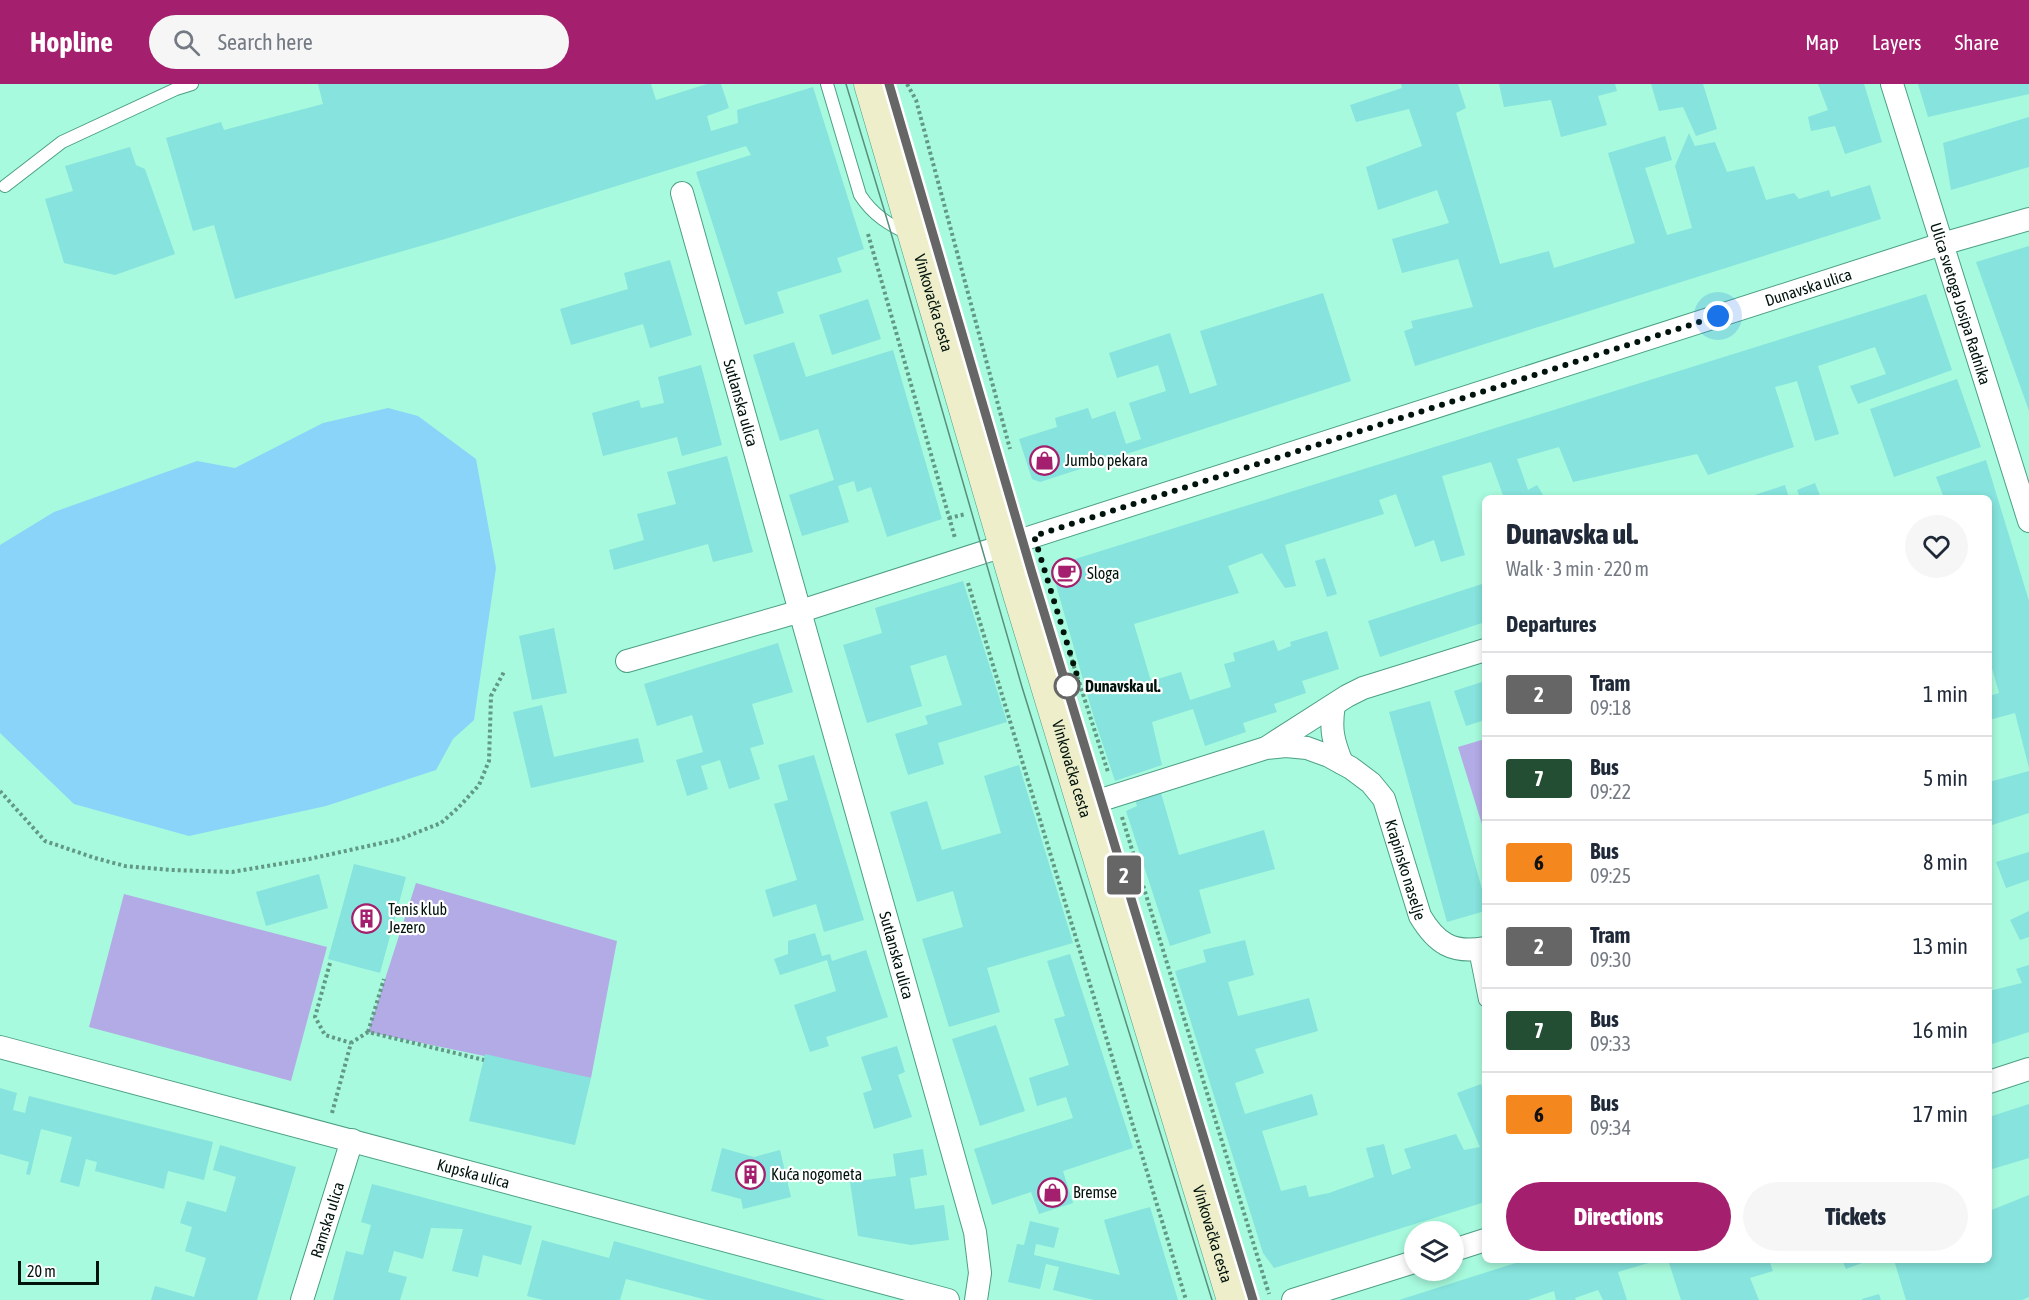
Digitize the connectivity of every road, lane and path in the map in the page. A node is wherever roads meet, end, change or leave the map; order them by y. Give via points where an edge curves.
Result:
1 (192, 84) edge
2 (827, 84) edge
3 (870, 84) edge
4 (1892, 84) edge
5 (5, 186) dead end
6 (682, 194) dead end
7 (860, 195) junction
8 (2029, 219) edge
9 (914, 236) junction
10 (1942, 244) junction
11 (2029, 521) edge
12 (1005, 545) junction
13 (961, 559) junction
14 (801, 611) junction
15 (1069, 648) dead end
16 (1482, 651) edge
17 (627, 661) dead end
18 (505, 670) dead end
19 (1335, 705) junction
20 (1266, 748) junction
21 (1342, 763) junction
22 (0, 791) edge
23 (1116, 795) junction
24 (1082, 806) junction
25 (1480, 949) edge
26 (330, 963) dead end
27 (1482, 969) edge
28 (384, 979) dead end
29 (368, 1032) junction
30 (351, 1042) junction
31 (0, 1047) edge
32 (484, 1060) dead end
33 (2029, 1069) edge
34 (1992, 1081) edge
35 (326, 1134) junction
36 (352, 1140) junction
37 (1482, 1241) edge
38 (1464, 1247) edge
39 (1404, 1265) edge
40 (302, 1300) edge
41 (948, 1300) edge
42 (976, 1300) edge
43 (1186, 1300) edge
44 (1233, 1300) edge
45 (1270, 1300) edge
46 (1293, 1300) edge

1 - 5 lane via 62,142
2 - 7 lane, Vinkovačka cesta
3 - 9 main road, Vinkovačka cesta
4 - 10 street, Ulica svetoga Josipa Radnika
6 - 14 street, Sutlanska ulica
7 - 9 lane, Vinkovačka cesta via 884,222
7 - 13 path
8 - 10 street, Dunavska ulica
9 - 12 main road, Vinkovačka cesta
10 - 11 street, Ulica svetoga Josipa Radnika
10 - 12 street, Dunavska ulica
12 - 13 street
12 - 24 main road, Vinkovačka cesta
13 - 14 street
13 - 43 path
14 - 17 street
14 - 42 street, Sutlanska ulica via 975,1232 980,1273
15 - 23 path
16 - 19 street, Krapinsko naselje via 1363,688
18 - 22 path via 491,696 489,761 479,784 441,823 400,839 232,872 125,866 45,841
19 - 20 street, Krapinsko naselje
19 - 21 street via 1333,742
20 - 21 street, Krapinsko naselje via 1306,748
20 - 23 street, Krapinsko naselje
21 - 25 street, Krapinsko naselje via 1371,783 1383,799 1420,915 1429,931 1441,943 1457,949
23 - 24 street, Krapinsko naselje
23 - 45 path
24 - 44 main road, Vinkovačka cesta
25 - 27 lane
26 - 30 path via 315,1017 326,1035
28 - 29 path
29 - 30 path
29 - 32 path
30 - 35 path
31 - 35 street, Kupska ulica
33 - 34 street
35 - 36 street, Kupska ulica
36 - 40 street, Ramska ulica
36 - 41 street, Kupska ulica
37 - 38 street
39 - 46 street

